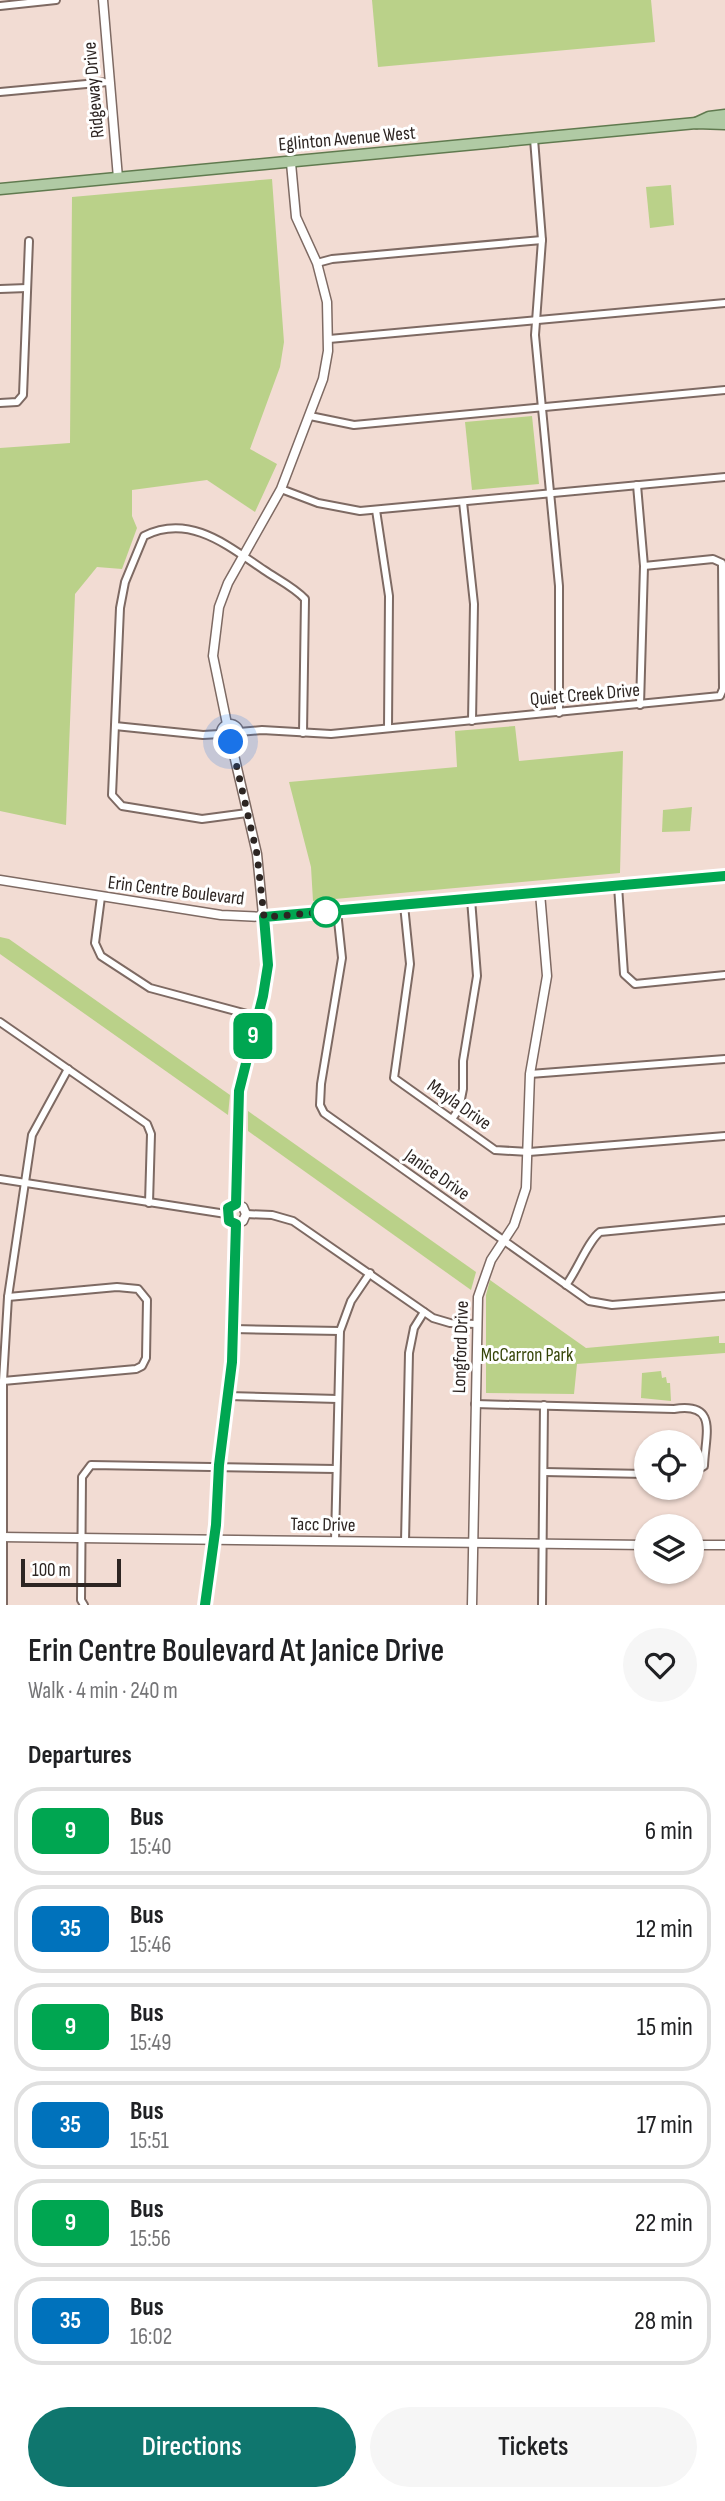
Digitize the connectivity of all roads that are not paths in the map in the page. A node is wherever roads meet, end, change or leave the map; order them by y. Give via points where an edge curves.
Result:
1 (56, 0) edge
2 (105, 1) edge
3 (0, 6) edge
4 (108, 82) junction
5 (0, 92) edge
6 (725, 116) edge
7 (696, 123) junction
8 (725, 124) edge
9 (534, 139) junction
10 (291, 163) junction
11 (118, 178) junction
12 (0, 189) edge
13 (542, 240) junction
14 (29, 241) dead end
15 (317, 263) junction
16 (27, 288) junction
17 (0, 289) edge
18 (725, 303) edge
19 (535, 320) junction
20 (329, 339) junction
21 (725, 390) edge
22 (0, 403) edge
23 (541, 407) junction
24 (310, 416) junction
25 (725, 477) edge
26 (637, 485) junction
27 (281, 489) junction
28 (550, 493) junction
29 (463, 502) junction
30 (376, 510) junction
31 (243, 556) junction
32 (644, 566) junction
33 (640, 705) junction
34 (559, 713) junction
35 (472, 721) junction
36 (227, 724) junction
37 (115, 726) junction
38 (388, 728) junction
39 (239, 732) junction
40 (303, 733) junction
41 (219, 734) junction
42 (231, 742) junction
43 (247, 813) junction
44 (725, 876) edge
45 (0, 880) edge
46 (618, 886) junction
47 (540, 893) junction
48 (101, 897) junction
49 (471, 899) junction
50 (404, 905) junction
51 (337, 911) junction
52 (264, 917) junction
53 (725, 975) edge
54 (258, 1017) junction
55 (0, 1022) edge
56 (725, 1059) edge
57 (68, 1069) junction
58 (530, 1074) junction
59 (452, 1119) junction
60 (725, 1136) edge
61 (529, 1152) junction
62 (0, 1179) edge
63 (23, 1182) junction
64 (149, 1203) junction
65 (236, 1204) junction
66 (226, 1214) junction
67 (246, 1214) junction
68 (725, 1220) edge
69 (236, 1224) junction
70 (503, 1241) junction
71 (370, 1273) junction
72 (566, 1285) junction
73 (725, 1296) edge
74 (8, 1297) junction
75 (424, 1312) junction
76 (477, 1324) junction
77 (233, 1329) junction
78 (340, 1331) junction
79 (4, 1381) junction
80 (228, 1396) junction
81 (338, 1399) junction
82 (475, 1404) junction
83 (544, 1405) junction
84 (219, 1465) junction
85 (704, 1466) edge
86 (336, 1469) junction
87 (544, 1472) junction
88 (634, 1474) edge
89 (81, 1536) junction
90 (1, 1537) edge
91 (214, 1540) junction
92 (335, 1541) junction
93 (405, 1542) junction
94 (473, 1543) junction
95 (543, 1544) junction
96 (634, 1545) edge
97 (704, 1545) edge
98 (725, 1545) edge
99 (3, 1605) edge
100 (84, 1605) edge
101 (205, 1605) edge
102 (472, 1605) edge
103 (542, 1605) edge

1 - 3 street
2 - 4 street, Ridgeway Drive
4 - 5 street
4 - 11 street, Ridgeway Drive
6 - 7 main road, Eglinton Avenue West
7 - 8 main road, Eglinton Avenue West
7 - 9 main road, Eglinton Avenue West
9 - 10 main road, Eglinton Avenue West
9 - 13 street
10 - 11 main road, Eglinton Avenue West
10 - 15 street via 296,217
11 - 12 main road, Eglinton Avenue West
13 - 15 street
13 - 19 street
14 - 16 street
15 - 20 street via 327,302
16 - 17 street
16 - 22 street via 23,395 17,402
18 - 19 street
19 - 20 street
19 - 23 street
20 - 24 street via 323,379
21 - 23 street
23 - 24 street via 354,425
23 - 28 street
24 - 27 street
25 - 26 street
26 - 28 street
26 - 32 street
27 - 30 street via 331,506
27 - 31 street
28 - 29 street
28 - 34 street via 559,586
29 - 30 street
29 - 35 street via 474,604
30 - 38 street via 389,596
31 - 36 street via 223,595 214,633 213,656
31 - 37 street via 197,530 154,532 144,537 122,595
31 - 40 street via 305,598
32 - 33 street
32 - 33 street, Quiet Creek Drive via 713,559 722,563 723,689 713,699
33 - 34 street, Quiet Creek Drive
34 - 35 street, Quiet Creek Drive
35 - 38 street, Quiet Creek Drive
36 - 39 street
36 - 41 street
37 - 41 street
37 - 43 street via 112,795 122,806 202,819
38 - 40 street, Quiet Creek Drive
39 - 40 street, Quiet Creek Drive
39 - 42 street
41 - 42 street
42 - 43 street
43 - 52 street
44 - 46 street, Erin Centre Boulevard
45 - 48 street, Erin Centre Boulevard
46 - 47 street, Erin Centre Boulevard
46 - 53 street via 624,974 629,981
47 - 49 street, Erin Centre Boulevard
47 - 58 street, Longford Drive via 547,976
48 - 52 street, Erin Centre Boulevard
48 - 54 street via 95,943 101,956 150,988
49 - 50 street, Erin Centre Boulevard
49 - 59 street via 477,976 463,1089
50 - 51 street, Erin Centre Boulevard
50 - 59 street, Mayla Drive via 410,964 394,1078
51 - 52 street, Erin Centre Boulevard
51 - 70 street, Janice Drive via 342,958 321,1084 324,1113
52 - 54 street via 268,965
54 - 65 street via 239,1091
55 - 57 street
56 - 58 street
57 - 63 street via 32,1135
57 - 64 street via 148,1126
58 - 61 street, Longford Drive
59 - 61 street, Mayla Drive via 495,1150
60 - 61 street, Mayla Drive
61 - 70 street, Longford Drive via 523,1204
62 - 63 street
63 - 64 street
63 - 74 street
64 - 66 street
65 - 66 street
65 - 67 street
66 - 69 street
67 - 69 street
67 - 71 street via 293,1221
68 - 72 street via 600,1232
69 - 77 street
70 - 72 street, Janice Drive
70 - 76 street, Longford Drive via 480,1284
71 - 75 street
71 - 78 street via 351,1301
72 - 73 street, Janice Drive via 589,1301 612,1305
74 - 79 street
74 - 79 street via 138,1289 147,1300 146,1358 136,1368
75 - 76 street via 445,1322
75 - 93 street via 408,1353
76 - 82 street, Longford Drive
77 - 78 street
77 - 80 street
78 - 81 street
79 - 90 street
80 - 81 street
80 - 84 street
81 - 86 street
82 - 83 street
82 - 94 street, Longford Drive
83 - 85 street via 692,1406 706,1419
83 - 87 street
84 - 86 street
84 - 89 street via 91,1465 82,1477
84 - 91 street
86 - 92 street
87 - 88 street
87 - 95 street
89 - 90 street, Tacc Drive
89 - 91 street, Tacc Drive
89 - 100 street
90 - 99 street
91 - 92 street, Tacc Drive
91 - 101 street
92 - 93 street, Tacc Drive
93 - 94 street, Tacc Drive
94 - 95 street, Tacc Drive
94 - 102 street, Longford Drive
95 - 96 street, Tacc Drive
95 - 103 street
97 - 98 street

